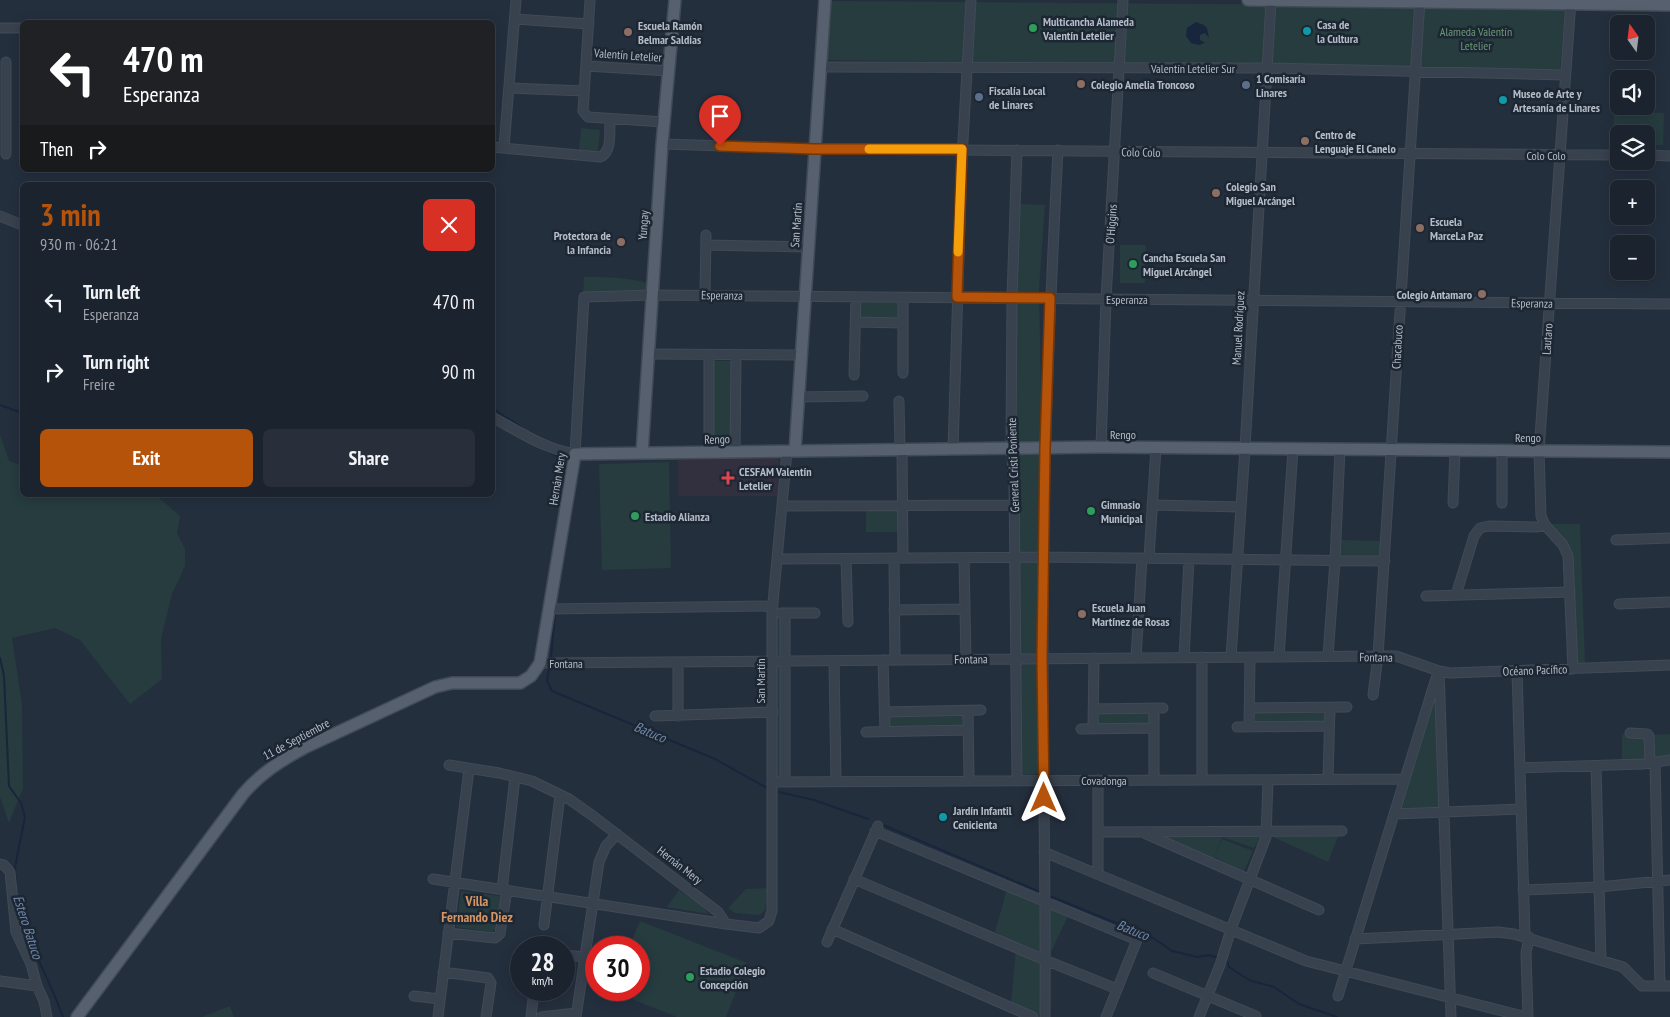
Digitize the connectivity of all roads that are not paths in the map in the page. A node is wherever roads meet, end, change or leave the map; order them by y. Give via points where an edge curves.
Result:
1 (516, 0) edge
2 (590, 0) edge
3 (675, 0) edge
4 (825, 0) edge
5 (971, 0) edge
6 (1124, 0) edge
7 (1248, 0) edge
8 (1270, 0) edge
9 (1354, 0) edge
10 (1419, 1) edge
11 (1570, 2) edge
12 (1670, 5) edge
13 (515, 19) junction
14 (588, 24) junction
15 (0, 28) edge
16 (20, 28) edge
17 (6, 62) dead end
18 (586, 66) junction
19 (821, 67) junction
20 (968, 68) junction
21 (1119, 68) junction
22 (1266, 68) junction
23 (669, 71) junction
24 (1415, 72) junction
25 (1565, 75) junction
26 (510, 88) junction
27 (584, 91) junction
28 (3, 95) edge
29 (610, 119) junction
30 (664, 122) junction
31 (662, 144) junction
32 (495, 147) edge
33 (504, 148) junction
34 (815, 149) junction
35 (962, 149) junction
36 (1017, 150) junction
37 (1058, 150) junction
38 (1116, 152) junction
39 (1261, 153) junction
40 (1410, 153) junction
41 (6, 154) dead end
42 (1560, 155) junction
43 (1610, 155) edge
44 (1655, 155) edge
45 (1670, 156) edge
46 (0, 216) edge
47 (20, 224) edge
48 (706, 235) dead end
49 (707, 246) junction
50 (808, 247) junction
51 (652, 295) junction
52 (705, 295) junction
53 (805, 296) junction
54 (856, 296) junction
55 (584, 297) joint
56 (903, 297) junction
57 (957, 297) junction
58 (1012, 298) junction
59 (1050, 298) junction
60 (1106, 299) junction
61 (1253, 300) junction
62 (1400, 301) junction
63 (1550, 303) junction
64 (1670, 304) edge
65 (856, 322) junction
66 (903, 323) junction
67 (648, 354) junction
68 (736, 355) junction
69 (709, 356) junction
70 (801, 356) junction
71 (903, 373) dead end
72 (854, 375) dead end
73 (863, 396) dead end
74 (798, 397) junction
75 (899, 401) dead end
76 (495, 419) edge
77 (1011, 448) junction
78 (1045, 448) junction
79 (1101, 448) junction
80 (1156, 448) junction
81 (1245, 448) junction
82 (953, 449) junction
83 (1293, 449) junction
84 (1340, 449) junction
85 (901, 450) junction
86 (1391, 450) junction
87 (1455, 450) junction
88 (1502, 450) junction
89 (791, 451) junction
90 (1539, 451) junction
91 (709, 452) junction
92 (735, 452) junction
93 (1670, 452) edge
94 (642, 453) junction
95 (575, 454) junction
96 (1453, 503) dead end
97 (1502, 504) dead end
98 (903, 505) junction
99 (1014, 505) junction
100 (1152, 505) junction
101 (782, 506) junction
102 (1241, 507) junction
103 (1545, 525) junction
104 (1670, 538) edge
105 (1616, 540) dead end
106 (1044, 557) junction
107 (898, 558) junction
108 (964, 558) junction
109 (1014, 558) junction
110 (1146, 558) junction
111 (777, 559) junction
112 (846, 559) junction
113 (1189, 559) junction
114 (1238, 559) junction
115 (1286, 560) junction
116 (1335, 561) junction
117 (1385, 562) junction
118 (1570, 592) junction
119 (1456, 595) junction
120 (1426, 596) dead end
121 (1670, 602) edge
122 (1619, 604) dead end
123 (549, 609) junction
124 (965, 609) junction
125 (773, 610) junction
126 (894, 610) junction
127 (785, 613) junction
128 (815, 613) dead end
129 (848, 622) dead end
130 (1328, 656) junction
131 (1378, 656) junction
132 (1202, 657) junction
133 (1231, 657) junction
134 (1250, 657) junction
135 (1279, 657) junction
136 (1042, 658) junction
137 (1094, 658) junction
138 (1136, 658) junction
139 (1184, 658) junction
140 (1402, 658) joint
141 (1016, 659) junction
142 (883, 660) junction
143 (895, 660) junction
144 (966, 660) junction
145 (774, 661) junction
146 (784, 661) junction
147 (834, 661) junction
148 (678, 662) junction
149 (540, 663) junction
150 (1670, 665) edge
151 (1573, 669) junction
152 (1439, 671) junction
153 (1517, 671) junction
154 (1373, 695) dead end
155 (1346, 707) dead end
156 (1250, 708) junction
157 (1330, 708) junction
158 (1094, 709) junction
159 (981, 710) dead end
160 (968, 711) junction
161 (773, 712) junction
162 (884, 712) junction
163 (655, 716) dead end
164 (678, 716) junction
165 (1329, 726) junction
166 (1236, 727) dead end
167 (1249, 727) junction
168 (1154, 728) junction
169 (1081, 729) dead end
170 (1094, 729) junction
171 (968, 730) junction
172 (885, 731) junction
173 (866, 732) dead end
174 (1630, 733) dead end
175 (1670, 760) edge
176 (1652, 762) junction
177 (449, 765) dead end
178 (1596, 766) junction
179 (1520, 768) junction
180 (469, 769) junction
181 (515, 776) junction
182 (1328, 779) junction
183 (1405, 779) junction
184 (969, 780) junction
185 (1017, 780) junction
186 (1044, 780) junction
187 (1098, 780) junction
188 (1154, 780) junction
189 (1202, 780) junction
190 (1268, 780) junction
191 (785, 781) junction
192 (836, 781) junction
193 (773, 782) junction
194 (560, 795) junction
195 (1521, 809) junction
196 (1444, 812) junction
197 (1395, 814) junction
198 (1342, 831) dead end
199 (1098, 832) junction
200 (1142, 832) junction
201 (1267, 832) junction
202 (617, 834) junction
203 (1044, 852) junction
204 (0, 864) edge
205 (1098, 873) junction
206 (433, 879) dead end
207 (854, 879) junction
208 (1250, 880) junction
209 (1658, 880) junction
210 (1670, 880) edge
211 (455, 882) junction
212 (1600, 887) junction
213 (504, 890) junction
214 (1524, 890) junction
215 (548, 896) junction
216 (1044, 902) junction
217 (592, 903) junction
218 (1319, 910) dead end
219 (726, 924) junction
220 (544, 925) dead end
221 (832, 929) junction
222 (1231, 930) junction
223 (448, 933) junction
224 (1448, 935) junction
225 (588, 936) edge
226 (1527, 937) junction
227 (1355, 939) junction
228 (827, 942) dead end
229 (575, 957) edge
230 (585, 958) joint
231 (1046, 960) junction
232 (1601, 960) junction
233 (1345, 971) junction
234 (443, 972) junction
235 (1153, 973) dead end
236 (0, 981) edge
237 (37, 986) junction
238 (1665, 986) edge
239 (1117, 989) junction
240 (414, 996) dead end
241 (1208, 996) junction
242 (1338, 996) dead end
243 (1450, 998) junction
244 (440, 999) junction
245 (532, 1001) edge
246 (576, 1015) edge
247 (1256, 1016) dead end
248 (48, 1017) edge
249 (77, 1017) edge
250 (438, 1017) edge
251 (486, 1017) edge
252 (530, 1017) edge
253 (541, 1017) edge
254 (1033, 1017) edge
255 (1045, 1017) edge
256 (1106, 1017) edge
257 (1199, 1017) edge
258 (1451, 1017) edge
259 (1527, 1017) edge

1 - 13 street
2 - 14 street
3 - 23 main road, Yungay
4 - 19 main road, San Martín
5 - 20 street
6 - 21 street, O'Higgins
7 - 8 main road
8 - 9 main road
8 - 22 street, Manuel Rodríguez
9 - 10 main road
10 - 11 main road
10 - 24 street, Chacabuco
11 - 12 main road
11 - 25 street, Lautaro
13 - 14 street
13 - 26 street
14 - 18 street
15 - 16 street
17 - 28 street
18 - 23 street, Valentín Letelier
18 - 27 street
19 - 20 street, Valentín Letelier Sur
19 - 34 main road, San Martín
20 - 21 street, Valentín Letelier Sur
20 - 35 street
21 - 22 street, Valentín Letelier Sur
21 - 38 street, O'Higgins
22 - 24 street, Valentín Letelier Sur
22 - 39 street, Manuel Rodríguez
23 - 30 main road, Yungay
24 - 25 street, Valentín Letelier Sur
24 - 40 street, Chacabuco
25 - 42 street, Lautaro
26 - 27 street
26 - 33 street
27 - 29 street via 583,111 588,117
28 - 41 street
29 - 30 street
29 - 33 street via 608,150 600,157
30 - 31 main road, Yungay
31 - 34 street, Colo Colo
31 - 51 main road, Yungay
32 - 33 street
34 - 35 street, Colo Colo
34 - 50 main road, San Martín
35 - 36 street, Colo Colo
35 - 57 street
36 - 37 street, Colo Colo
36 - 58 street, General Cristi Poniente
37 - 38 street, Colo Colo
37 - 59 street
38 - 39 street, Colo Colo
38 - 60 street, O'Higgins
39 - 40 street, Colo Colo
39 - 61 street, Manuel Rodríguez
40 - 42 street, Colo Colo
40 - 62 street, Chacabuco
42 - 43 street, Colo Colo
42 - 63 street, Lautaro
44 - 45 street
46 - 47 street
48 - 49 street
49 - 50 street
49 - 52 street
50 - 53 main road, San Martín
51 - 52 street, Esperanza
51 - 55 street, Esperanza
51 - 67 main road, Yungay
52 - 53 street, Esperanza
53 - 54 street, Esperanza
53 - 70 main road, San Martín
54 - 56 street, Esperanza
54 - 65 street
55 - 95 street, Hernán Mery
56 - 57 street, Esperanza
56 - 66 street
57 - 58 street, Esperanza
57 - 82 street
58 - 59 street, Esperanza
58 - 77 street, General Cristi Poniente
59 - 60 street, Esperanza
59 - 78 street
60 - 61 street, Esperanza
60 - 79 street, O'Higgins
61 - 62 street, Esperanza
61 - 81 street, Manuel Rodríguez
62 - 63 street, Esperanza
62 - 86 street, Chacabuco
63 - 64 street, Esperanza
63 - 90 street, Lautaro
65 - 66 street
65 - 72 street
66 - 71 street
67 - 69 street
67 - 94 main road, Yungay
68 - 69 street
68 - 70 street
68 - 92 street
69 - 91 street
70 - 74 main road, San Martín
73 - 74 street
74 - 89 main road, San Martín
75 - 85 street
76 - 95 street via 538,444
77 - 78 main road, Rengo
77 - 82 main road, Rengo
77 - 99 street, General Cristi Poniente
78 - 79 main road, Rengo
78 - 106 street
79 - 80 main road, Rengo
80 - 81 main road, Rengo
80 - 100 street
81 - 83 main road, Rengo
81 - 102 street, Manuel Rodríguez
82 - 85 main road, Rengo
83 - 84 main road, Rengo
83 - 115 street
84 - 86 main road, Rengo
84 - 116 street
85 - 89 main road, Rengo
85 - 98 street
86 - 87 main road, Rengo
86 - 117 street, Chacabuco
87 - 88 main road, Rengo
87 - 96 street
88 - 90 main road, Rengo
88 - 97 street
89 - 92 main road, Rengo
89 - 101 street, San Martín
90 - 93 main road, Rengo
90 - 103 street, Lautaro via 1541,510
91 - 92 main road, Rengo
91 - 94 main road, Rengo
94 - 95 main road, Rengo
95 - 123 main road, Hernán Mery
98 - 99 street
98 - 101 street
98 - 107 street
99 - 109 street, General Cristi Poniente
100 - 102 street
100 - 110 street
101 - 111 street, San Martín
102 - 114 street, Manuel Rodríguez
103 - 118 street via 1563,545 1568,556
103 - 119 street via 1480,528 1474,536
104 - 105 street
106 - 109 street
106 - 110 street
106 - 136 street
107 - 108 street
107 - 112 street
107 - 126 street
108 - 109 street
108 - 124 street
109 - 141 street, General Cristi Poniente
110 - 113 street
110 - 138 street
111 - 112 street
111 - 125 street, San Martín
112 - 129 street
113 - 114 street
113 - 139 street
114 - 115 street
114 - 133 street, Manuel Rodríguez
115 - 116 street
115 - 135 street
116 - 117 street
116 - 130 street
117 - 131 street, Chacabuco
118 - 119 street
118 - 151 street
119 - 120 street
121 - 122 street
123 - 125 street
123 - 149 main road, Hernán Mery
124 - 126 street
124 - 144 street
125 - 127 street
125 - 145 street, San Martín
126 - 143 street
127 - 128 street
127 - 146 street, San Martín
130 - 131 street, Fontana
130 - 135 street, Fontana
131 - 140 street, Fontana
131 - 154 street, Chacabuco
132 - 133 street, Fontana
132 - 139 street, Fontana
132 - 189 street
133 - 134 street, Fontana
134 - 135 street, Fontana
134 - 156 street
136 - 137 street, Fontana
136 - 141 street, Fontana
136 - 186 street
137 - 138 street, Fontana
137 - 158 street
138 - 139 street, Fontana
140 - 152 street, Océano Pacífico
141 - 144 street, Fontana
141 - 185 street, General Cristi Poniente
142 - 143 street, Fontana
142 - 147 street, Fontana
142 - 162 street
143 - 144 street, Fontana
145 - 146 street, Fontana
145 - 148 street, Fontana
145 - 161 street, San Martín
146 - 147 street, Fontana
146 - 191 street, San Martín
147 - 192 street
148 - 149 street, Fontana
148 - 164 street
149 - 249 main road, 11 de Septiembre via 531,676 520,683 452,683 434,687 304,748 266,771 243,794
150 - 151 street, Océano Pacífico
151 - 153 street, Océano Pacífico
152 - 153 street, Océano Pacífico
152 - 183 street
152 - 196 street
153 - 179 street
155 - 157 street
156 - 157 street
156 - 167 street
157 - 165 street
158 - 168 street via 1158,708
158 - 170 street
159 - 160 street
160 - 162 street
160 - 171 street
161 - 164 street
161 - 193 street, San Martín
162 - 172 street
163 - 164 street
165 - 167 street
165 - 182 street
166 - 167 street
168 - 170 street
168 - 188 street
169 - 170 street
171 - 172 street
171 - 184 street
172 - 173 street
174 - 176 street via 1649,736
175 - 176 street
176 - 178 street
176 - 209 street
177 - 180 street, Hernán Mery
178 - 179 street
178 - 212 street
179 - 195 street
180 - 181 street, Hernán Mery
180 - 211 street
181 - 194 street, Hernán Mery
181 - 213 street
182 - 183 street, Covadonga
182 - 190 street, Covadonga
183 - 197 street
184 - 185 street, Covadonga
184 - 192 street, Covadonga
185 - 186 street, Covadonga
186 - 187 street, Covadonga
186 - 203 street
187 - 188 street, Covadonga
187 - 199 street
188 - 189 street, Covadonga
189 - 190 street, Covadonga
190 - 201 street
191 - 192 street, Covadonga
191 - 193 street, Covadonga
193 - 219 street, San Martín via 772,910 769,921 759,928
194 - 202 street, Hernán Mery
194 - 215 street
195 - 196 street
195 - 214 street
196 - 197 street
196 - 224 street
197 - 227 street
198 - 201 street
199 - 200 street
199 - 205 street
200 - 201 street
200 - 208 street
201 - 208 street
202 - 217 street via 600,856
202 - 219 street, Hernán Mery via 718,912
203 - 205 street
203 - 216 street
204 - 237 street via 10,872 16,932
205 - 222 street
206 - 211 street
207 - 216 street via 876,828
207 - 221 street
207 - 231 street
208 - 218 street
208 - 222 street
209 - 210 street
209 - 212 street
209 - 238 street
211 - 213 street
211 - 223 street
212 - 214 street
212 - 232 street
213 - 215 street
213 - 223 street via 500,934 495,938
214 - 226 street
215 - 217 street
215 - 220 street
216 - 231 street
216 - 239 street via 1137,940
217 - 219 street
217 - 225 street
221 - 228 street
221 - 254 street
222 - 233 street via 1306,961
222 - 241 street
223 - 234 street
224 - 226 street via 1498,932
224 - 227 street
224 - 243 street
226 - 232 street
226 - 259 street
227 - 233 street
229 - 230 street
230 - 246 street
231 - 239 street
231 - 255 street
232 - 238 street via 1623,967 1642,986
233 - 242 street
233 - 243 street
234 - 244 street
234 - 251 street via 488,978 491,984
235 - 241 street
236 - 237 street
237 - 248 street
239 - 256 street
240 - 244 street
241 - 247 street
241 - 257 street
243 - 258 street
243 - 259 street
244 - 250 street
245 - 252 street
246 - 253 street

